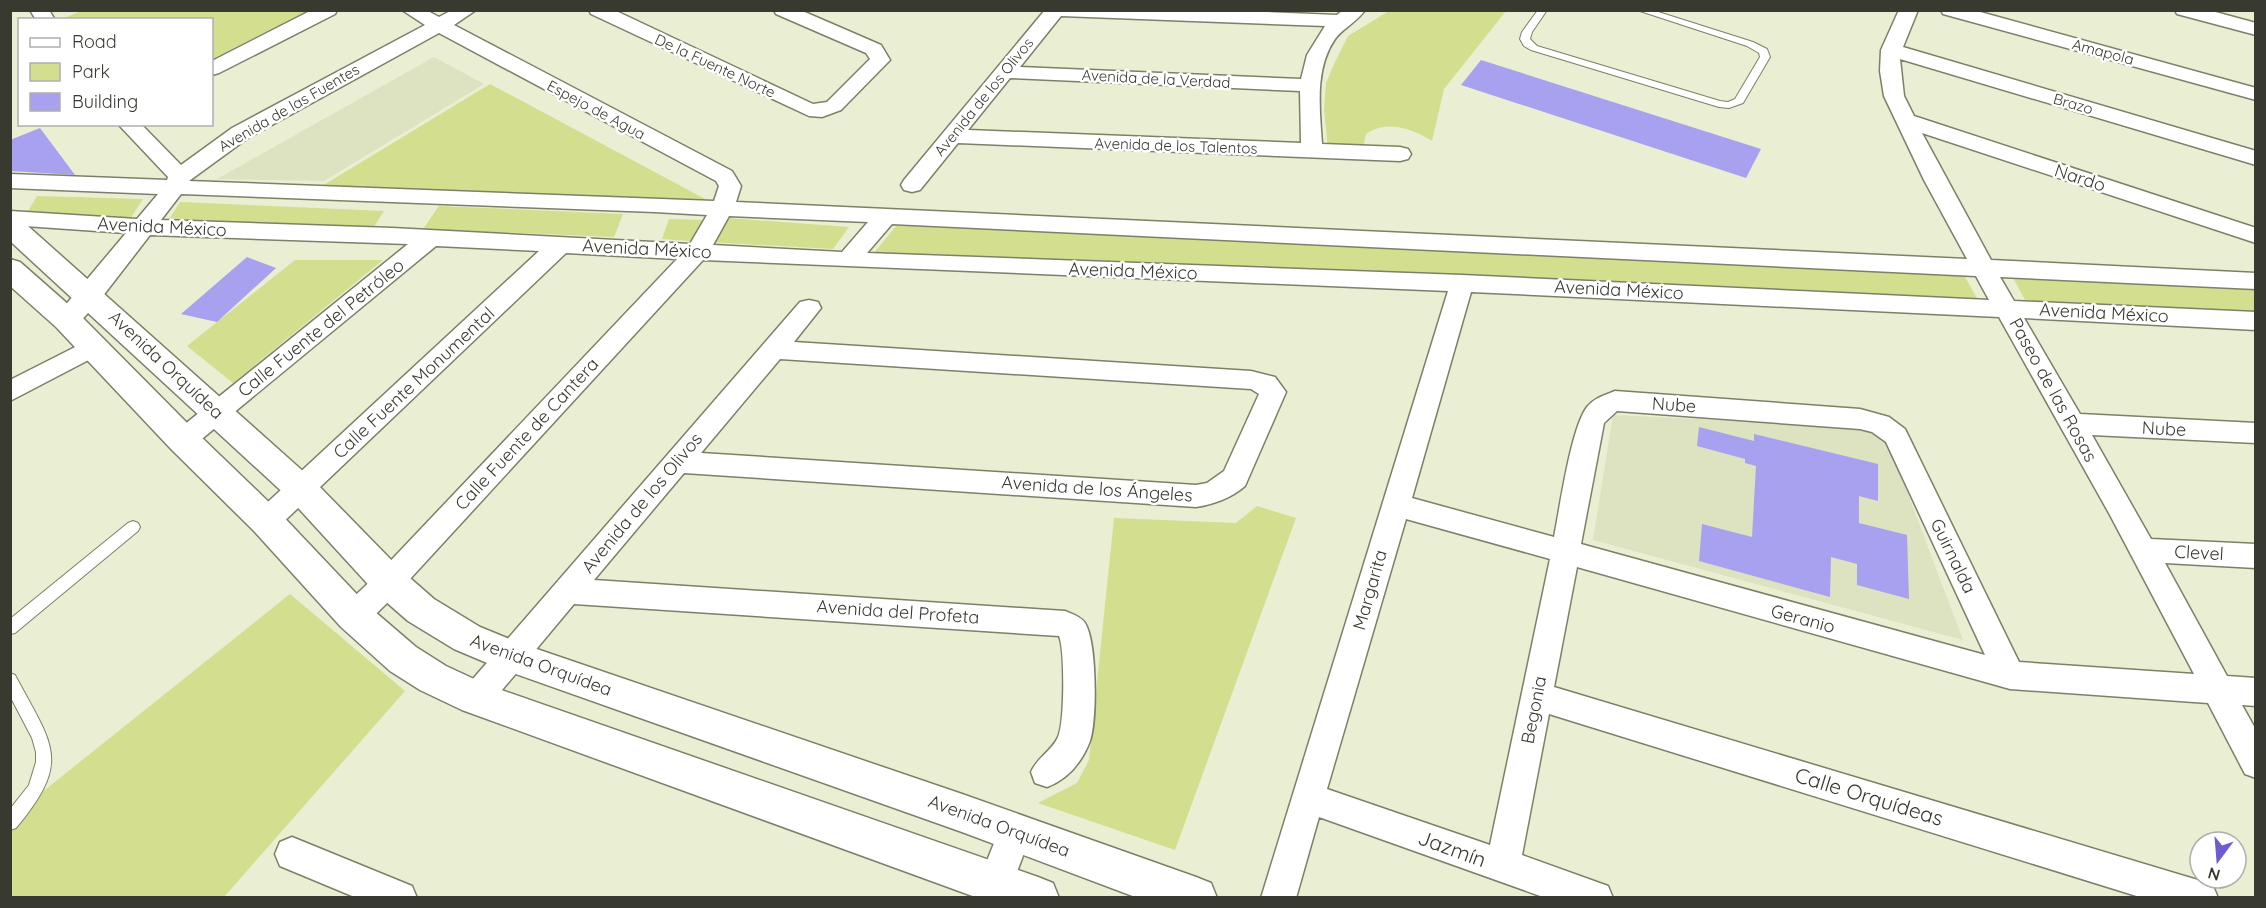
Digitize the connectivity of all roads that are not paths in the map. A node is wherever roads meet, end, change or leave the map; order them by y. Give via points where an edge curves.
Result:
1 (328, 10) edge
2 (411, 10) edge
3 (467, 10) edge
4 (783, 10) edge
5 (1058, 10) edge
6 (1543, 10) edge
7 (1641, 10) edge
8 (1909, 10) edge
9 (1950, 10) edge
10 (2184, 10) edge
11 (603, 11) edge
12 (1347, 16) edge
13 (437, 26) junction
14 (2256, 29) edge
15 (1891, 51) junction
16 (213, 68) edge
17 (1004, 72) junction
18 (1308, 85) junction
19 (2256, 94) edge
20 (1905, 120) junction
21 (130, 126) edge
22 (951, 136) junction
23 (1312, 152) junction
24 (1400, 154) dead end
25 (2256, 158) edge
26 (10, 181) edge
27 (178, 181) junction
28 (912, 185) dead end
29 (422, 196) junction
30 (722, 209) junction
31 (886, 216) junction
32 (10, 218) edge
33 (10, 225) edge
34 (143, 227) junction
35 (641, 227) junction
36 (392, 236) junction
37 (2256, 236) edge
38 (431, 238) junction
39 (561, 244) junction
40 (699, 251) junction
41 (848, 260) junction
42 (10, 268) edge
43 (1984, 268) junction
44 (2256, 281) edge
45 (1462, 283) junction
46 (78, 307) junction
47 (809, 308) dead end
48 (2007, 309) junction
49 (2256, 321) edge
50 (93, 347) junction
51 (773, 350) junction
52 (10, 392) edge
53 (218, 413) junction
54 (2073, 424) junction
55 (2256, 433) edge
56 (1896, 436) joint
57 (183, 440) junction
58 (678, 462) junction
59 (302, 490) junction
60 (1396, 505) junction
61 (266, 521) junction
62 (132, 527) dead end
63 (2142, 550) junction
64 (1566, 554) junction
65 (2256, 556) edge
66 (389, 582) junction
67 (568, 591) junction
68 (354, 616) junction
69 (10, 628) edge
70 (512, 657) junction
71 (2010, 675) junction
72 (10, 680) edge
73 (2218, 690) junction
74 (2256, 692) edge
75 (1537, 696) junction
76 (476, 698) junction
77 (2256, 763) edge
78 (1047, 772) dead end
79 (1309, 798) junction
80 (10, 822) edge
81 (1015, 832) junction
82 (292, 854) dead end
83 (1503, 867) junction
84 (993, 890) edge
85 (400, 897) edge
86 (1038, 897) edge
87 (1196, 897) edge
88 (1278, 897) edge
89 (1596, 897) edge
90 (2201, 897) edge

1 - 16 street
2 - 13 street
3 - 13 street, Avenida de las Fuentes
4 - 11 street, De la Fuente Norte via 874,49 880,60 834,106 822,111 809,110
5 - 12 street
5 - 17 street, Avenida de los Olivos
6 - 7 lane via 1525,39 1534,48 1719,104 1739,101 1765,57 1763,51
8 - 15 street, Paseo de las Rosas
9 - 19 street, Amapola
10 - 14 street
12 - 18 street via 1323,43
13 - 27 street, Avenida de las Fuentes via 240,133
13 - 30 street, Espejo de Agua via 724,176 730,186
15 - 20 street, Paseo de las Rosas via 1889,74
15 - 25 street, Brazo
17 - 18 street, Avenida de la Verdad
17 - 22 street, Avenida de los Olivos
18 - 23 street
20 - 37 street, Nardo
20 - 43 street, Paseo de las Rosas
21 - 27 street
22 - 23 street, Avenida de los Talentos
22 - 28 street, Avenida de los Olivos
23 - 24 street, Avenida de los Talentos
26 - 27 street, Avenida México
27 - 29 street, Avenida México
27 - 34 street, Avenida de las Fuentes
29 - 35 street, Avenida México
29 - 36 street
30 - 31 street, Avenida México
30 - 35 street, Avenida México
30 - 40 street, Calle Fuente de Cantera
31 - 41 street
31 - 43 street, Avenida México
32 - 34 street, Avenida México
33 - 46 street, Avenida Orquídea
34 - 36 street, Avenida México
34 - 46 street, Avenida de las Fuentes
35 - 39 street, Avenida México
35 - 40 street, Avenida México
36 - 38 street, Avenida México
38 - 39 street, Avenida México
38 - 53 street, Calle Fuente del Petróleo
39 - 59 street, Calle Fuente Monumental
40 - 41 street, Avenida México
40 - 66 street, Calle Fuente de Cantera
41 - 45 street, Avenida México
42 - 46 street, Avenida Orquídea
43 - 44 street, Avenida México
43 - 48 street, Paseo de las Rosas
45 - 48 street, Avenida México
45 - 60 street, Margarita
46 - 50 street, Avenida Orquídea
46 - 53 street, Avenida Orquídea
47 - 51 street, Avenida de los Olivos
48 - 49 street, Avenida México
48 - 54 street, Paseo de las Rosas
50 - 52 street
50 - 57 street, Avenida Orquídea
51 - 58 street, Avenida de los Olivos
51 - 58 street, Avenida de los Ángeles via 1251,380 1266,384 1274,392 1235,478 1210,495
53 - 57 street, Calle Fuente del Petróleo
53 - 59 street, Avenida Orquídea
54 - 55 street, Nube
54 - 63 street, Paseo de las Rosas
56 - 64 street, Nube via 1880,424 1860,419 1615,401 1603,406 1591,423
56 - 71 street, Guirnalda
57 - 61 street, Avenida Orquídea
58 - 67 street, Avenida de los Olivos
59 - 61 street, Calle Fuente Monumental
59 - 66 street, Avenida Orquídea
60 - 64 street, Geranio
60 - 79 street, Margarita
61 - 68 street, Avenida Orquídea
62 - 69 lane
63 - 65 street, Clevel
63 - 73 street, Paseo de las Rosas
64 - 71 street, Geranio
64 - 75 street, Begonia
66 - 68 street, Calle Fuente de Cantera
66 - 70 street, Avenida Orquídea via 421,610 467,638
67 - 70 street, Avenida de los Olivos
67 - 78 street, Avenida del Profeta via 1065,624 1076,641 1078,724 1064,757
68 - 76 street, Avenida Orquídea via 403,659
70 - 76 street, Avenida de los Olivos
70 - 81 street, Avenida Orquídea
71 - 73 street, Geranio
72 - 80 lane via 45,751 42,776 29,800
73 - 74 street, Geranio
73 - 77 street, Paseo de las Rosas
75 - 83 street, Begonia
75 - 90 street, Calle Orquídeas
76 - 84 street, Avenida Orquídea
79 - 83 street, Jazmín
79 - 88 street, Margarita
81 - 84 street
81 - 87 street, Avenida Orquídea
82 - 85 street
83 - 89 street, Jazmín
84 - 86 street, Avenida Orquídea

